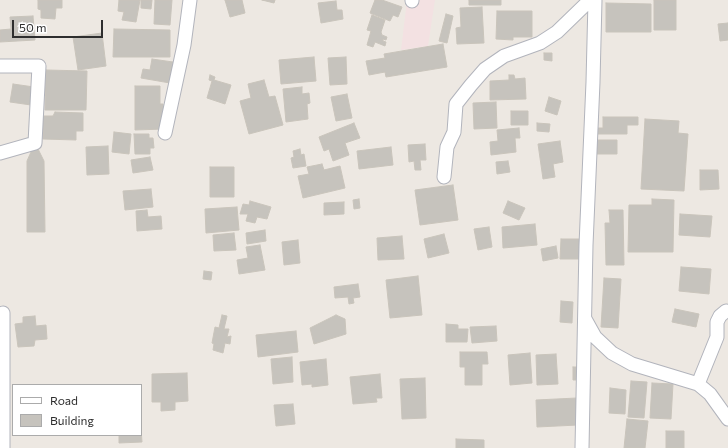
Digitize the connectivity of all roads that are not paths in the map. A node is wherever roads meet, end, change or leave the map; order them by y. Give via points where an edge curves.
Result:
1 (190, 0) edge
2 (590, 0) edge
3 (595, 0) edge
4 (0, 66) edge
5 (165, 133) dead end
6 (0, 153) edge
7 (444, 177) dead end
8 (726, 312) dead end
9 (0, 314) edge
10 (585, 319) junction
11 (698, 384) junction
12 (728, 418) edge
13 (3, 448) edge
14 (582, 448) edge

1 - 5 street via 184,45
2 - 7 street via 556,32 540,43 504,56 485,69 471,85 456,104 454,132 447,147
3 - 10 street
4 - 6 street via 39,66 35,143
8 - 11 street via 717,322 717,337
9 - 13 street via 3,313
10 - 11 street via 602,345 621,359
10 - 14 street
11 - 12 street via 710,394

